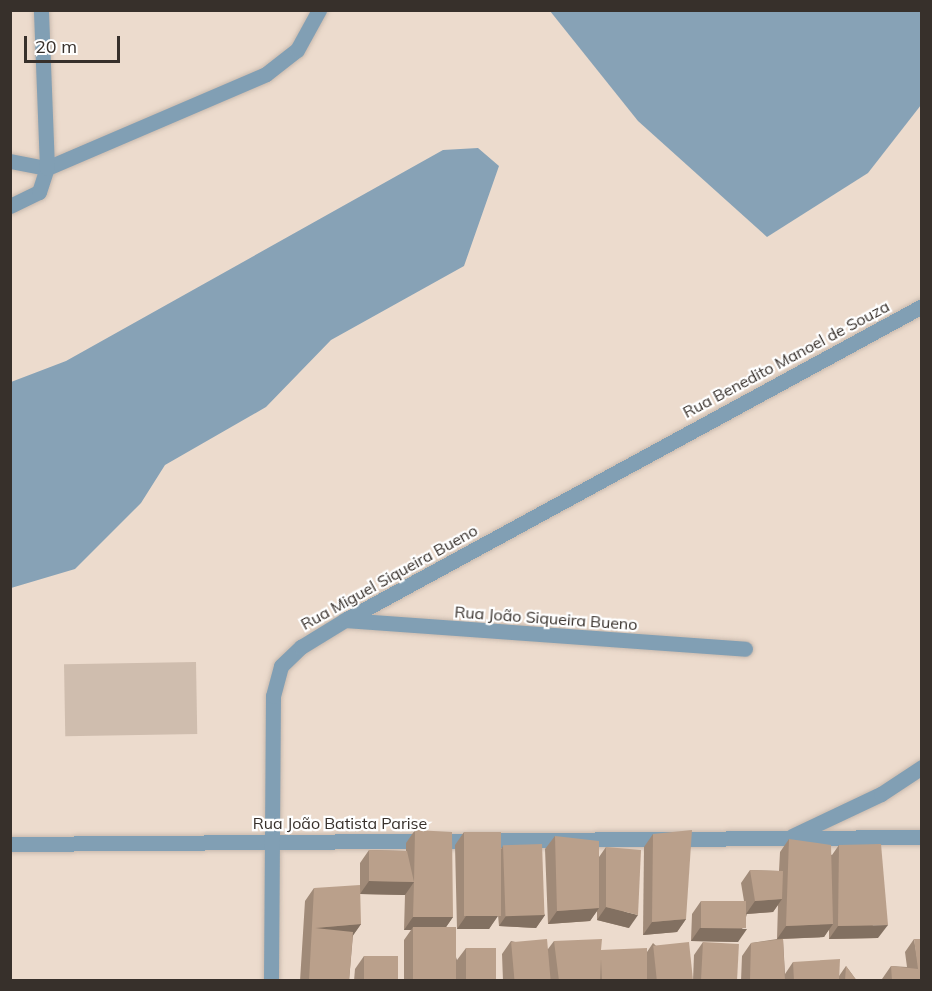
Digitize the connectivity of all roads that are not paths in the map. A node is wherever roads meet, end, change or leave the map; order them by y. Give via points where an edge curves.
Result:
1 (41, 10) edge
2 (319, 10) edge
3 (10, 161) edge
4 (47, 168) junction
5 (10, 206) edge
6 (921, 306) edge
7 (669, 443) joint
8 (345, 620) junction
9 (745, 649) dead end
10 (921, 767) edge
11 (921, 837) edge
12 (787, 838) junction
13 (272, 841) junction
14 (10, 844) edge
15 (271, 981) edge

1 - 4 street
2 - 4 street via 297,50 266,74
3 - 4 street
4 - 5 street via 39,192
6 - 7 street, Rua Benedito Manoel de Souza
7 - 8 street, Rua Miguel Siqueira Bueno
8 - 9 street, Rua João Siqueira Bueno
8 - 13 street, Rua Miguel Siqueira Bueno via 301,647 281,666 273,696
10 - 12 street via 881,794
11 - 12 street, Rua João Batista Parise
12 - 13 street, Rua João Batista Parise
13 - 14 street, Rua João Batista Parise
13 - 15 street, Rua Miguel Siqueira Bueno

